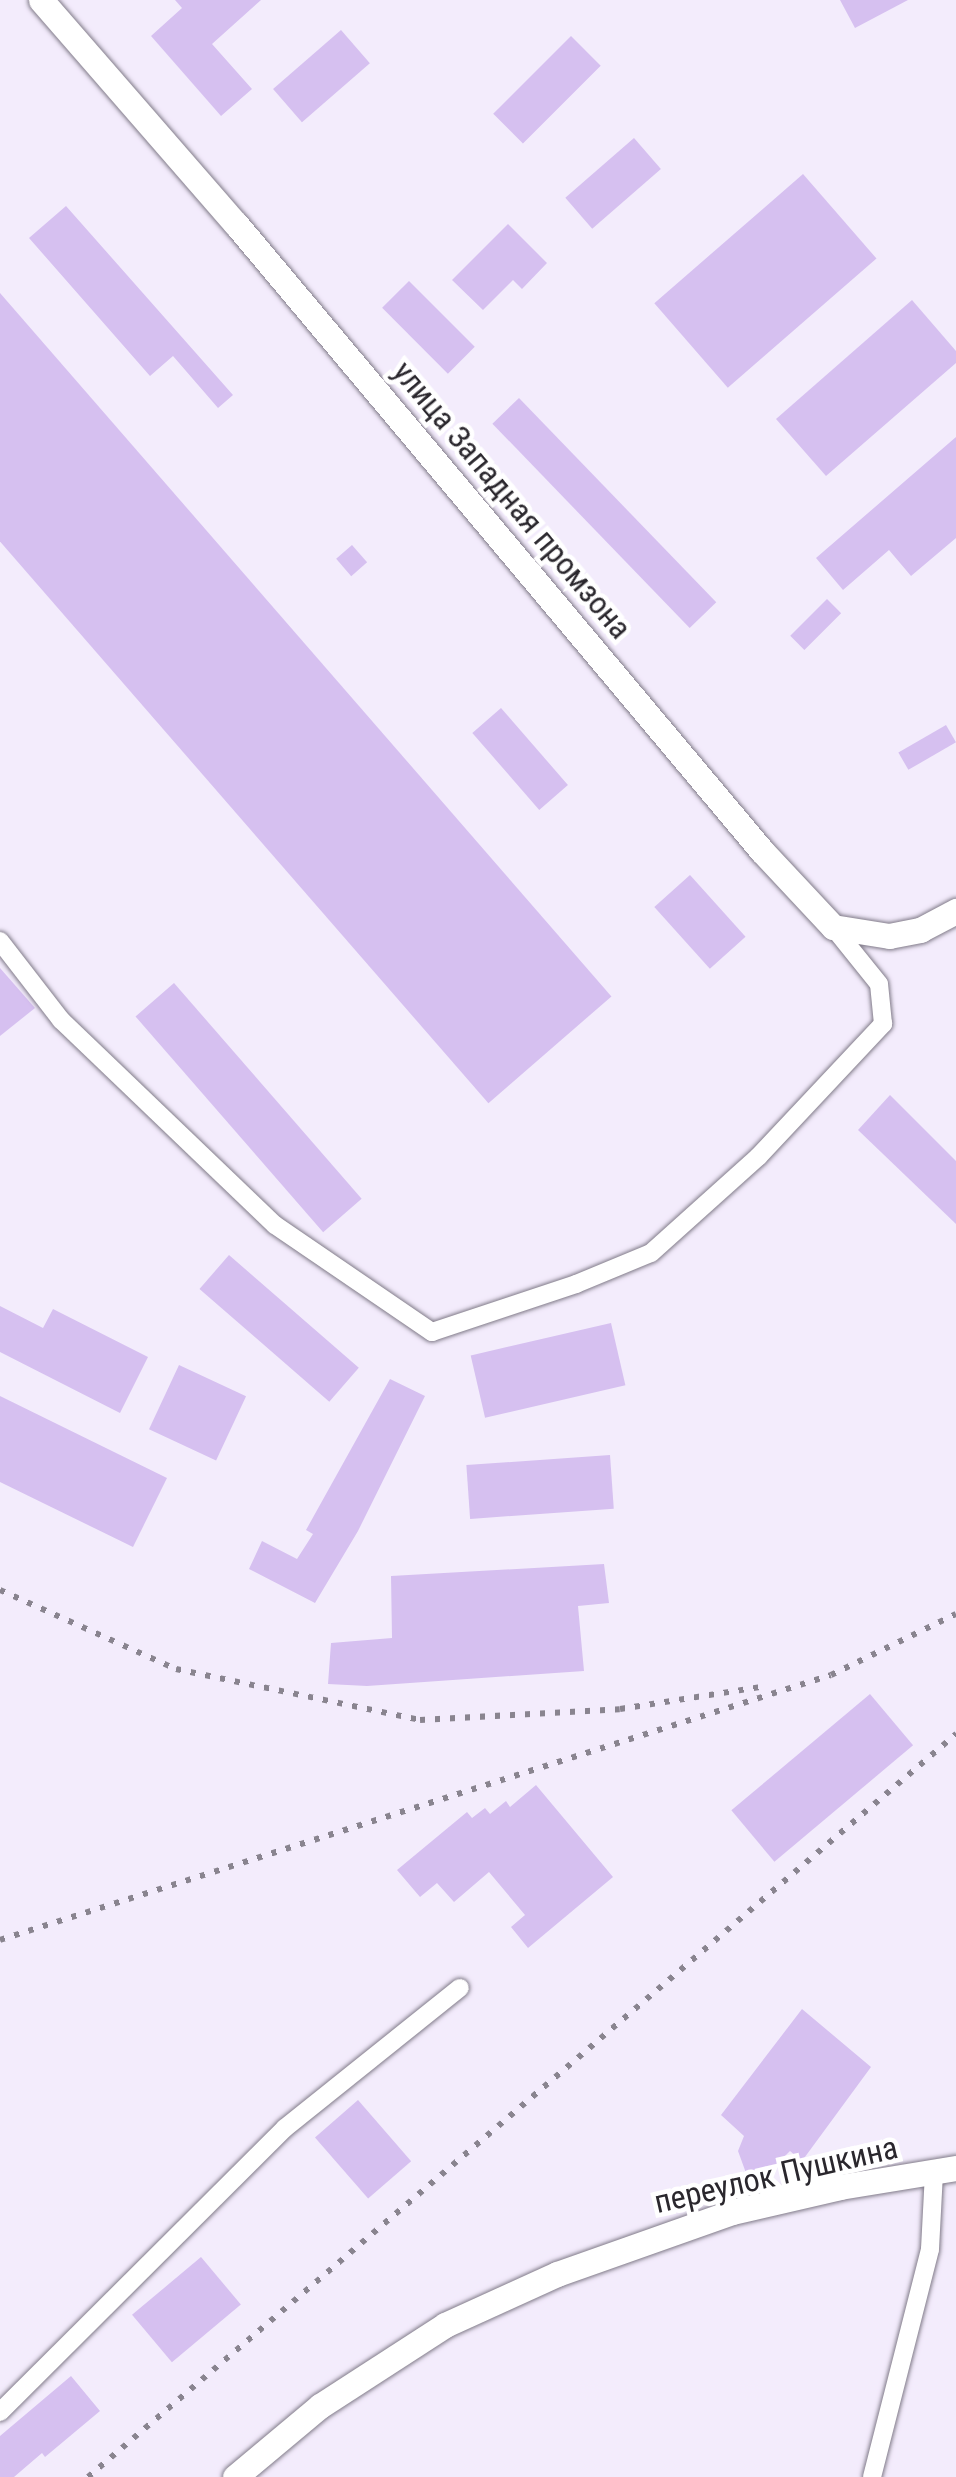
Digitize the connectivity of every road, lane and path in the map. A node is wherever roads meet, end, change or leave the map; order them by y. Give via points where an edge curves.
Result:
1 (49, 9) edge
2 (956, 910) edge
3 (833, 927) junction
4 (0, 941) edge
5 (460, 1988) dead end
6 (945, 2170) edge
7 (0, 2412) edge
8 (235, 2477) edge
9 (872, 2477) edge

1 - 3 street, улица Западная промзона
2 - 3 street via 920,930 889,936
3 - 4 street via 879,984 883,1024 758,1157 650,1253 432,1332 275,1226 62,1020
5 - 7 street via 285,2128
6 - 8 street, переулок Пушкина via 732,2212 557,2274 444,2326 320,2406
6 - 9 street

